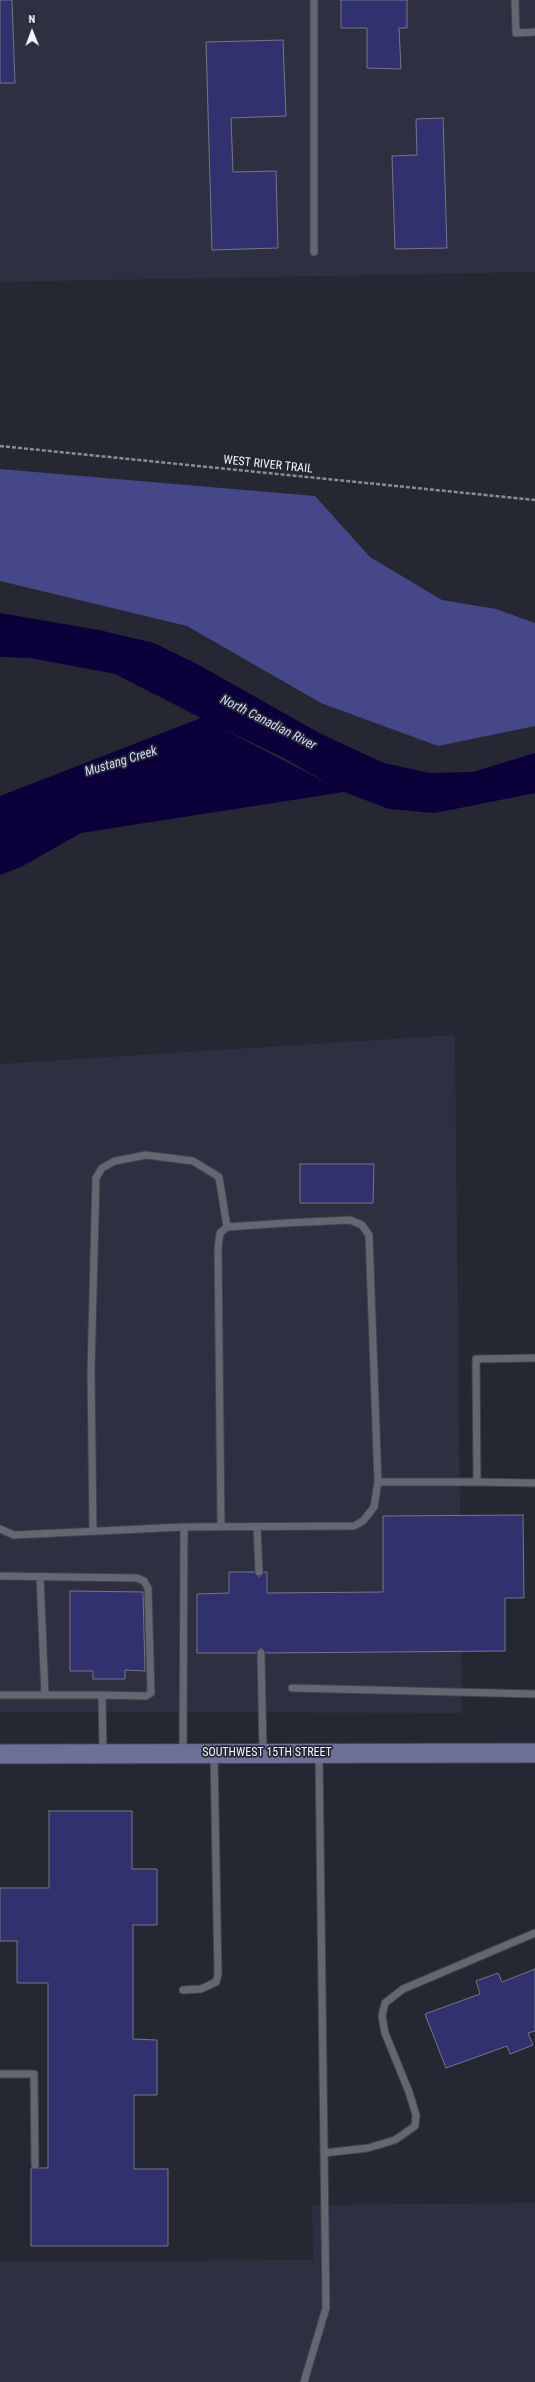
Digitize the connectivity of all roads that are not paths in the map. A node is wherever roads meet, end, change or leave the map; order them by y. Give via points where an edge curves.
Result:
1 (314, 0) edge
2 (515, 0) edge
3 (535, 32) edge
4 (314, 252) dead end
5 (227, 1227) junction
6 (535, 1358) edge
7 (378, 1482) junction
8 (477, 1482) junction
9 (535, 1483) edge
10 (184, 1527) junction
11 (222, 1527) junction
12 (257, 1527) junction
13 (0, 1529) edge
14 (93, 1531) junction
15 (259, 1572) dead end
16 (0, 1576) edge
17 (40, 1577) junction
18 (261, 1653) dead end
19 (292, 1688) dead end
20 (535, 1694) edge
21 (0, 1695) edge
22 (45, 1695) junction
23 (102, 1695) junction
24 (319, 1753) junction
25 (535, 1753) edge
26 (0, 1754) edge
27 (103, 1754) junction
28 (183, 1754) junction
29 (214, 1754) junction
30 (263, 1754) junction
31 (535, 1933) edge
32 (183, 1990) dead end
33 (0, 2074) edge
34 (324, 2153) junction
35 (35, 2165) dead end
36 (304, 2382) edge

1 - 4 lane
2 - 3 lane via 516,33
5 - 7 lane via 350,1220 362,1225 370,1235
5 - 11 lane via 220,1233 218,1248
5 - 14 lane via 218,1177 193,1161 146,1155 115,1162 102,1168 96,1178 91,1371
6 - 8 lane via 476,1359
7 - 8 lane
7 - 12 lane via 374,1507 363,1521 354,1526
8 - 9 lane
10 - 11 lane
10 - 14 lane
10 - 28 lane
11 - 12 lane
12 - 15 lane
13 - 14 lane via 14,1535
16 - 17 lane
17 - 22 lane
17 - 23 lane via 137,1578 144,1581 148,1588 151,1693 146,1696
18 - 30 lane
19 - 20 lane
21 - 22 lane
22 - 23 lane
23 - 27 lane
24 - 25 main road, SOUTHWEST 15TH STREET
24 - 30 main road, SOUTHWEST 15TH STREET
24 - 34 lane
26 - 27 main road, SOUTHWEST 15TH STREET
27 - 28 main road, SOUTHWEST 15TH STREET
28 - 29 main road, SOUTHWEST 15TH STREET
29 - 30 main road, SOUTHWEST 15TH STREET
29 - 32 lane via 218,1975 216,1982 201,1989
31 - 34 lane via 403,1989 385,2003 382,2016 385,2033 409,2092 416,2115 415,2126 395,2140 368,2148
33 - 35 lane via 34,2074
34 - 36 lane via 326,2308

